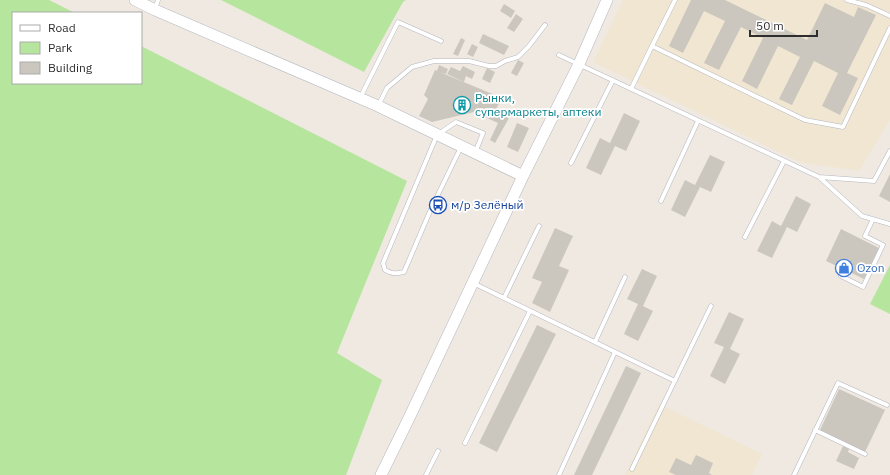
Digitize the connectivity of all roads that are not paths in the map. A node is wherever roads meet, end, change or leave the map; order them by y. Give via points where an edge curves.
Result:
1 (135, 0) edge
2 (607, 0) edge
3 (675, 0) edge
4 (847, 0) edge
5 (156, 5) edge
6 (890, 16) edge
7 (545, 25) dead end
8 (890, 28) edge
9 (441, 41) dead end
10 (652, 46) junction
11 (559, 55) dead end
12 (579, 64) junction
13 (613, 80) junction
14 (631, 89) junction
15 (360, 98) junction
16 (378, 106) junction
17 (698, 121) junction
18 (437, 135) junction
19 (462, 146) junction
20 (890, 151) edge
21 (475, 153) junction
22 (784, 161) junction
23 (571, 163) dead end
24 (523, 176) junction
25 (819, 177) junction
26 (661, 201) dead end
27 (873, 219) junction
28 (890, 224) edge
29 (539, 226) dead end
30 (745, 237) dead end
31 (841, 276) dead end
32 (625, 277) dead end
33 (472, 283) junction
34 (504, 298) junction
35 (710, 306) dead end
36 (530, 311) junction
37 (595, 342) junction
38 (615, 352) junction
39 (675, 381) junction
40 (887, 406) dead end
41 (815, 430) junction
42 (465, 443) dead end
43 (438, 451) dead end
44 (865, 454) dead end
45 (632, 469) dead end
46 (381, 475) edge
47 (426, 475) edge
48 (559, 475) edge
49 (794, 475) edge

1 - 5 street
2 - 12 street
3 - 10 lane
4 - 6 lane
5 - 15 street
7 - 16 lane via 518,57 496,66 469,61 441,61 412,67 387,88
8 - 10 lane via 843,127 805,120
9 - 15 lane via 398,22
10 - 14 lane
11 - 12 lane
12 - 13 lane
12 - 24 street
13 - 14 lane
13 - 23 lane
14 - 17 lane
15 - 16 street
16 - 18 street
17 - 22 lane
17 - 26 lane
18 - 19 street
18 - 19 lane via 383,263 385,270 392,274 404,272
18 - 21 lane via 456,122 483,133
19 - 21 street
20 - 25 lane via 874,181
21 - 24 street
22 - 25 lane
22 - 30 lane
24 - 33 street
25 - 27 lane via 862,216
27 - 28 lane
27 - 31 lane via 866,236 883,245 863,287
29 - 34 lane
32 - 37 lane
33 - 34 lane
33 - 46 street
34 - 36 lane
35 - 39 lane
36 - 37 lane
36 - 42 lane
37 - 38 lane
38 - 39 lane
38 - 48 lane
39 - 45 lane
40 - 41 lane via 838,383
41 - 44 lane
41 - 49 lane
43 - 47 lane

